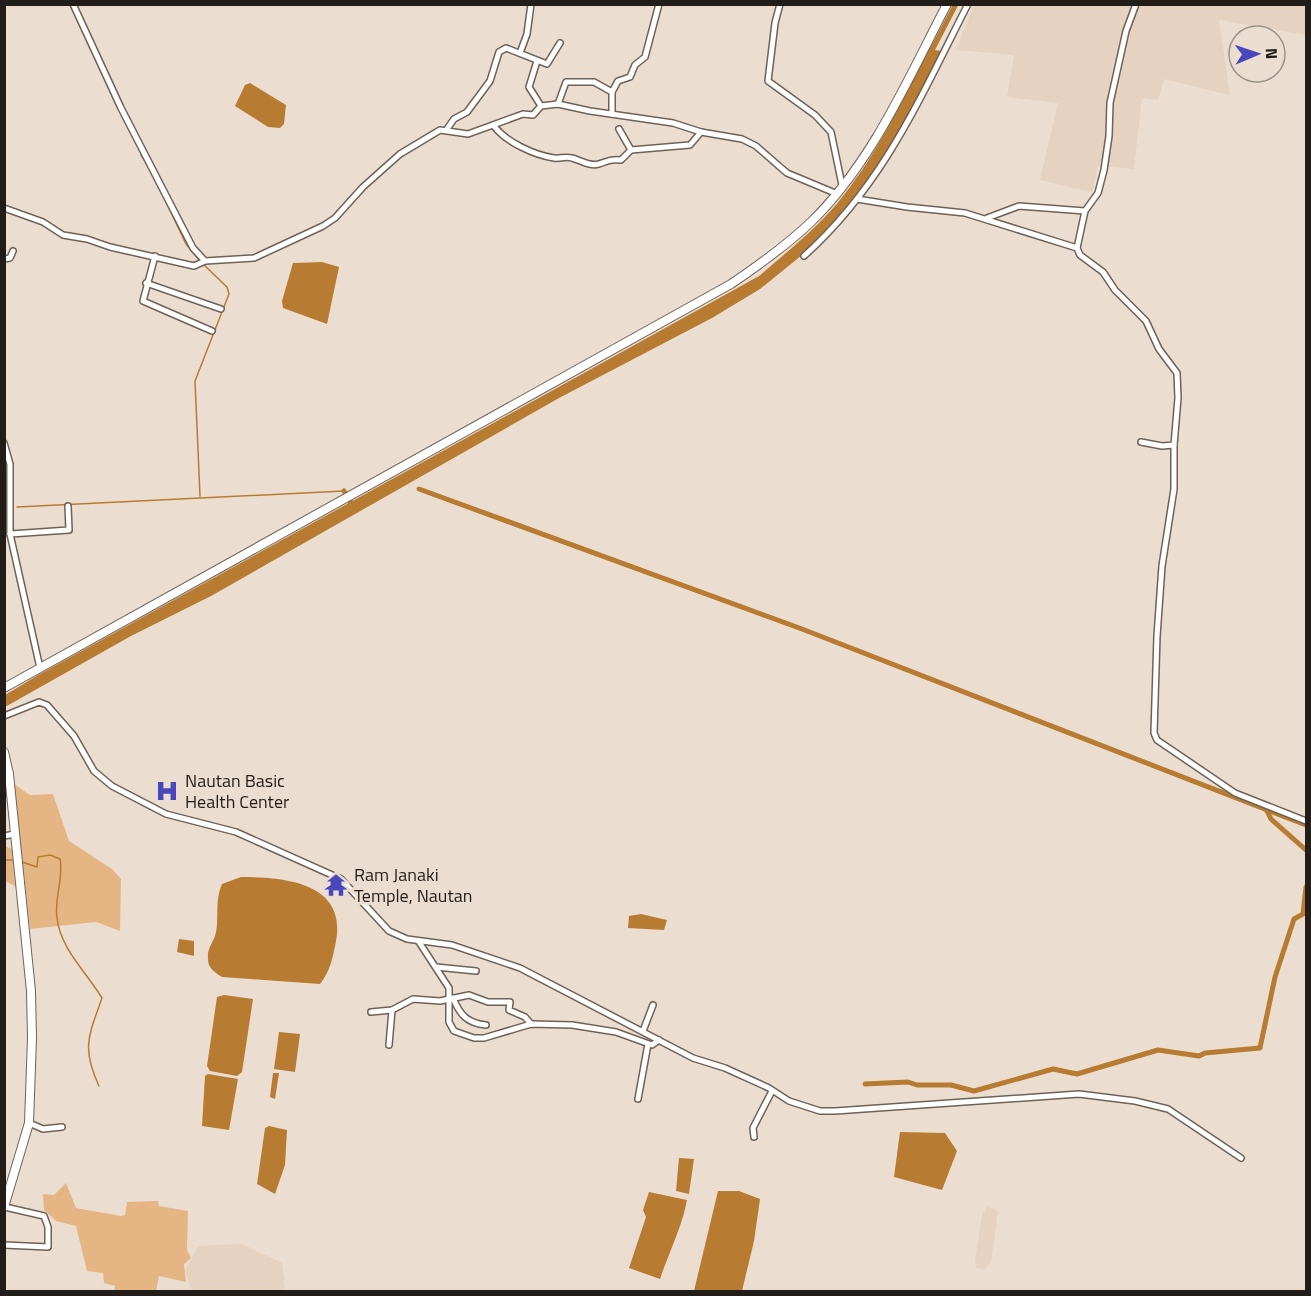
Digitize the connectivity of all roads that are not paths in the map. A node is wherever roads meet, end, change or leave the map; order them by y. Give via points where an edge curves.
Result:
1 (73, 4) edge
2 (531, 4) edge
3 (659, 4) edge
4 (780, 4) edge
5 (947, 4) edge
6 (968, 4) edge
7 (1136, 4) edge
8 (560, 42) dead end
9 (520, 53) junction
10 (537, 61) junction
11 (612, 92) junction
12 (558, 104) junction
13 (541, 106) junction
14 (612, 114) junction
15 (494, 126) junction
16 (447, 129) junction
17 (619, 129) dead end
18 (701, 132) junction
19 (632, 150) junction
20 (842, 185) junction
21 (835, 194) junction
22 (857, 199) junction
23 (4, 208) edge
24 (1085, 211) junction
25 (986, 218) junction
26 (1077, 248) junction
27 (13, 251) dead end
28 (155, 256) junction
29 (804, 256) dead end
30 (4, 259) edge
31 (203, 263) junction
32 (146, 283) junction
33 (221, 309) dead end
34 (212, 331) dead end
35 (1141, 442) dead end
36 (4, 443) edge
37 (1174, 445) junction
38 (68, 506) dead end
39 (10, 534) junction
40 (40, 668) junction
41 (4, 688) edge
42 (4, 716) edge
43 (4, 752) edge
44 (7, 774) edge
45 (8, 796) edge
46 (1306, 821) edge
47 (15, 834) junction
48 (4, 836) edge
49 (419, 942) junction
50 (436, 968) junction
51 (476, 971) dead end
52 (451, 998) junction
53 (652, 1005) dead end
54 (392, 1010) junction
55 (371, 1012) dead end
56 (531, 1024) junction
57 (486, 1025) dead end
58 (643, 1030) junction
59 (659, 1040) junction
60 (648, 1044) junction
61 (389, 1045) dead end
62 (772, 1091) junction
63 (638, 1099) dead end
64 (29, 1123) junction
65 (62, 1127) dead end
66 (754, 1137) dead end
67 (1241, 1158) dead end
68 (4, 1207) edge
69 (4, 1245) edge

1 - 31 street via 121,108
2 - 9 street
3 - 11 street via 645,57 634,65 630,77 618,81
4 - 20 street via 768,81 815,115 831,132
5 - 20 main road via 882,126
6 - 22 street via 891,153
7 - 24 street via 1110,103 1104,170 1098,193
8 - 10 street via 547,64
9 - 10 street
9 - 16 street via 506,48 499,52 490,81 467,112 454,119
10 - 13 street via 529,87
11 - 12 street via 594,82 566,81
11 - 14 street
12 - 13 street
12 - 14 street
13 - 15 street via 533,115 523,114
14 - 18 street via 673,123
15 - 16 street via 468,134
15 - 19 street via 508,141 558,159 599,164 608,159 621,160
16 - 31 street via 400,154 323,226 254,258
17 - 19 street
18 - 19 street via 690,145 681,148
18 - 21 street via 742,139 788,173
20 - 21 main road
21 - 40 main road via 773,256 731,284
22 - 25 street
22 - 29 street
23 - 28 street via 43,222 63,235
24 - 25 street via 1019,206
24 - 26 street
25 - 26 street
26 - 37 street via 1146,321 1159,349 1177,373
27 - 30 street via 10,258
28 - 31 street via 194,266
28 - 32 street
32 - 33 street
32 - 34 street via 143,301
35 - 37 street
36 - 39 street via 10,464
37 - 46 street via 1154,733 1157,740 1234,793
38 - 39 street via 69,530
39 - 40 street
40 - 41 main road
42 - 49 street via 39,702 46,705 75,736 94,771 112,786 166,814 236,832 341,879 360,896 382,926
43 - 44 main road
44 - 45 main road
45 - 47 main road
47 - 48 street
47 - 64 main road via 31,991
49 - 50 street
49 - 58 street via 452,945 520,968
50 - 51 street
50 - 52 street
52 - 54 street via 413,999
52 - 56 street via 469,995 488,1002 504,1000 510,1002 509,1010
52 - 56 street via 450,1028 474,1038
52 - 57 street via 465,1019
53 - 58 street
54 - 55 street
54 - 61 street
56 - 60 street via 599,1028
58 - 59 street
59 - 60 street
59 - 62 street
60 - 63 street
62 - 66 street via 753,1128
62 - 67 street via 820,1111 1079,1094 1101,1096 1168,1109
64 - 65 street via 43,1129
64 - 68 main road
68 - 69 street via 44,1216 48,1247

